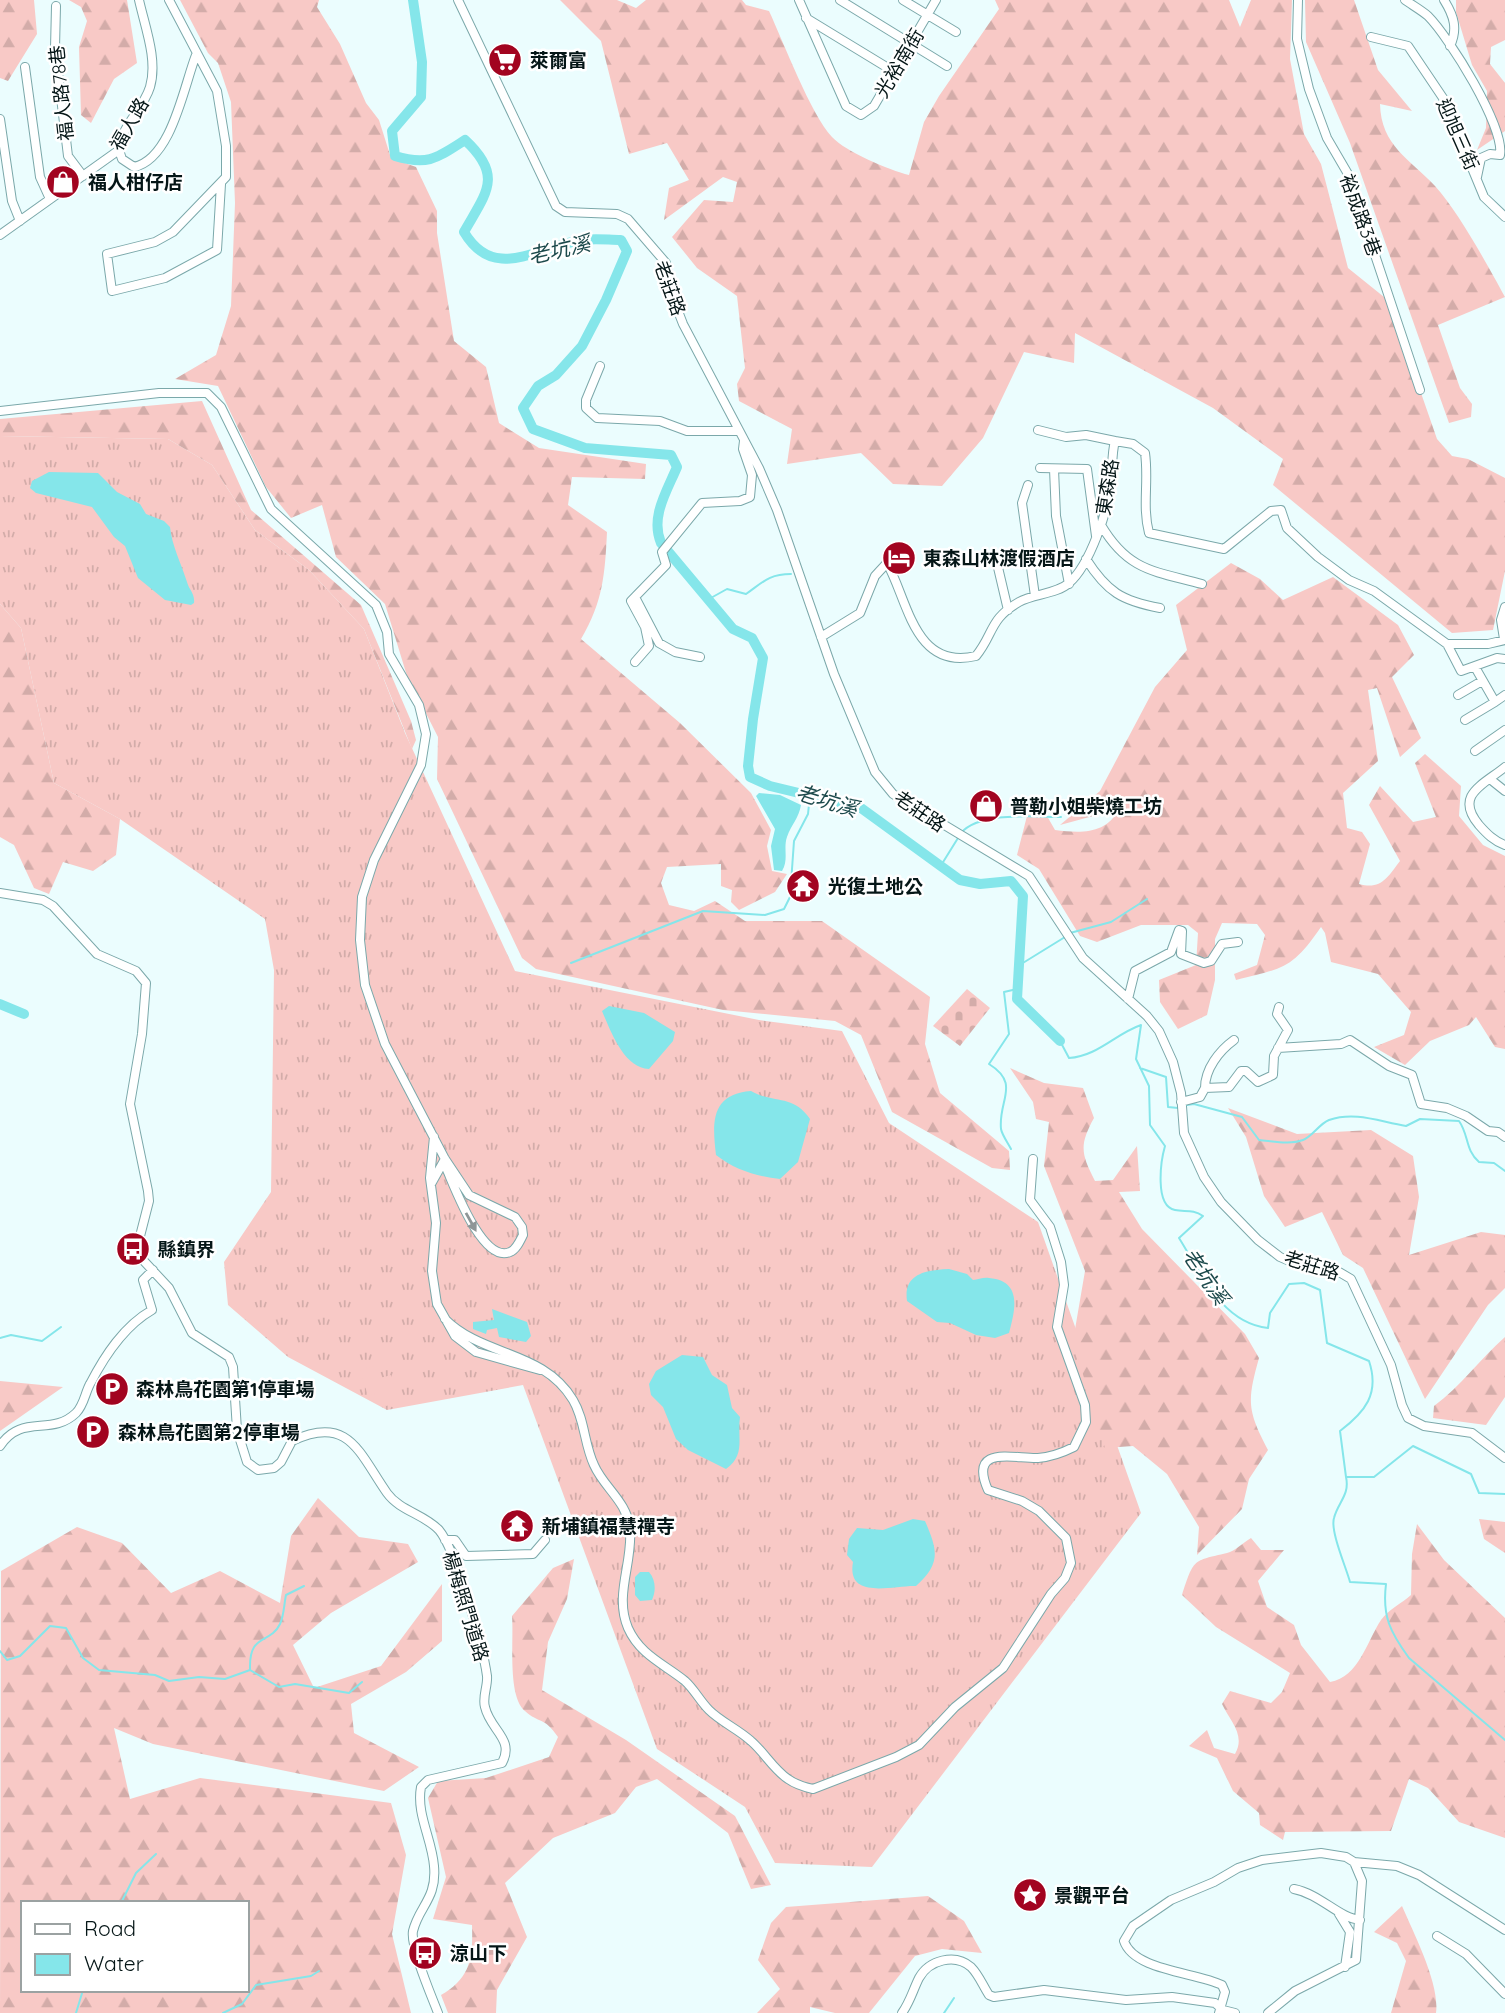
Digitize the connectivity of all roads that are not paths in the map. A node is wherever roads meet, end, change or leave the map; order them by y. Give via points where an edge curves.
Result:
1 (139, 0) edge
2 (169, 0) edge
3 (458, 0) edge
4 (799, 0) edge
5 (840, 0) edge
6 (903, 0) edge
7 (936, 0) edge
8 (1298, 0) edge
9 (1405, 0) edge
10 (1444, 0) edge
11 (56, 6) dead end
12 (928, 15) junction
13 (806, 18) junction
14 (956, 33) dead end
15 (1371, 37) dead end
16 (910, 43) junction
17 (1450, 46) junction
18 (197, 55) junction
19 (947, 66) dead end
20 (25, 67) dead end
21 (893, 71) junction
22 (0, 119) edge
23 (119, 150) junction
24 (1500, 155) junction
25 (1505, 165) edge
26 (83, 176) junction
27 (1477, 177) junction
28 (221, 184) junction
29 (50, 199) junction
30 (1505, 217) edge
31 (20, 221) junction
32 (0, 236) edge
33 (600, 366) dead end
34 (1420, 390) dead end
35 (0, 411) edge
36 (1038, 430) dead end
37 (739, 431) junction
38 (744, 441) junction
39 (1115, 441) junction
40 (1040, 468) dead end
41 (1054, 469) junction
42 (1028, 485) dead end
43 (1101, 525) junction
44 (1096, 536) junction
45 (996, 559) dead end
46 (1086, 559) junction
47 (1069, 584) junction
48 (1202, 584) dead end
49 (1035, 596) junction
50 (635, 597) junction
51 (1505, 607) edge
52 (1160, 608) dead end
53 (1008, 610) junction
54 (821, 636) junction
55 (1505, 640) edge
56 (1447, 644) junction
57 (700, 657) dead end
58 (1505, 659) edge
59 (635, 662) dead end
60 (1475, 667) junction
61 (1482, 681) junction
62 (1458, 695) dead end
63 (1505, 695) edge
64 (1495, 702) junction
65 (1465, 720) dead end
66 (1505, 730) edge
67 (1475, 751) dead end
68 (1505, 767) edge
69 (1490, 779) junction
70 (1505, 791) edge
71 (1505, 845) edge
72 (0, 893) edge
73 (1238, 942) dead end
74 (1128, 999) junction
75 (1279, 1007) dead end
76 (1234, 1040) dead end
77 (1278, 1048) junction
78 (1205, 1088) junction
79 (1182, 1105) junction
80 (434, 1137) junction
81 (1505, 1137) edge
82 (445, 1159) junction
83 (1033, 1159) dead end
84 (431, 1184) junction
85 (153, 1270) junction
86 (0, 1446) edge
87 (1505, 1458) edge
88 (445, 1540) junction
89 (545, 1540) dead end
90 (1354, 1863) junction
91 (1294, 1889) dead end
92 (1337, 1910) junction
93 (1360, 1920) junction
94 (1505, 1930) edge
95 (1437, 1936) dead end
96 (1345, 1967) junction
97 (1505, 1994) edge
98 (1219, 2009) edge
99 (438, 2013) edge
100 (902, 2013) edge
101 (1235, 2013) edge
102 (1268, 2013) edge

1 - 23 street, 福人路 via 153,69 150,88 119,140
2 - 18 street
3 - 37 street, 老莊路 via 556,206 565,212 617,214 640,229 666,263 676,307
4 - 13 street, 光裕南街
5 - 16 street
6 - 12 street
7 - 12 street, 光裕南街
8 - 34 street, 裕成路3巷 via 1297,39 1309,89 1326,138 1348,174
9 - 17 street via 1427,15
10 - 17 street via 1456,33
11 - 26 street, 福人路78巷 via 55,48 68,156
12 - 14 street
12 - 16 street, 光裕南街
13 - 21 street
13 - 21 street, 光裕南街 via 846,106 855,112 861,114 874,106
15 - 27 street, 迎旭三街 via 1408,46 1443,98
16 - 19 street
16 - 21 street, 光裕南街
17 - 24 street via 1490,109 1502,145
18 - 23 street via 187,90 158,152 134,167 122,159
18 - 28 street via 217,91 226,146 226,177
20 - 29 street via 40,177
22 - 31 street via 12,201
23 - 26 street, 福人路
24 - 25 street
24 - 27 street via 1481,159
26 - 29 street, 福人路
27 - 30 street, 迎旭三街 via 1484,197
28 - 28 street via 217,250 165,278 112,291 107,254 155,242 173,232
29 - 31 street, 福人路
31 - 32 street, 福人路
33 - 37 street via 586,400 586,408 597,418 660,421 687,431
35 - 80 street via 159,393 207,393 221,407 271,509 376,605 387,632 389,654 419,705 426,734 417,774 366,879 362,971 385,1044
36 - 39 street
37 - 38 street, 老莊路
38 - 50 street via 752,475 750,497 702,503 662,552 666,565
38 - 54 street, 老莊路 via 777,510
39 - 43 street, 東森路
39 - 56 street, 東森路 via 1133,444 1145,453 1149,477 1143,513 1149,533 1224,550 1271,512 1282,510 1287,528 1318,557
40 - 41 street
41 - 44 street via 1087,469
41 - 47 street via 1056,516
42 - 49 street via 1022,503
43 - 44 street, 東森路
43 - 48 street via 1127,560
44 - 46 street, 東森路
45 - 53 street
46 - 47 street, 東森路
46 - 52 street via 1098,580 1113,592 1133,603
47 - 49 street
49 - 53 street
50 - 57 street via 659,643
50 - 59 street via 631,604 645,627 649,646
51 - 55 street via 1501,620
53 - 54 street via 990,627 976,656 939,654 920,636 898,596 887,563 875,576 860,613
54 - 74 street, 老莊路 via 875,772 893,794 1029,876 1083,958
55 - 56 street
56 - 60 street via 1461,671
58 - 60 street
60 - 61 street
61 - 62 street
61 - 64 street
63 - 64 street
64 - 65 street
66 - 67 street
68 - 69 street
69 - 70 street
69 - 71 street via 1476,789 1468,804 1487,834
72 - 85 street, 楊梅照門道路 via 53,906 97,954 136,971 146,983 130,1104 148,1191 138,1244 142,1259
73 - 74 street via 1217,946 1211,961 1204,962 1181,954 1179,930 1171,952 1135,971
74 - 79 street, 老莊路 via 1159,1031 1173,1062
75 - 77 street via 1277,1014 1288,1030
76 - 78 street via 1218,1055
77 - 78 street via 1275,1071 1264,1082 1241,1071 1229,1087
77 - 81 street via 1350,1040 1412,1075 1421,1104 1457,1112
78 - 79 street via 1199,1097
79 - 87 street, 老莊路 via 1190,1148 1204,1177 1234,1217 1280,1257 1294,1264 1329,1266 1351,1279 1391,1364 1408,1418 1424,1426 1472,1433
80 - 82 street
80 - 84 street
82 -> 82 street via 481,1238 496,1252 514,1250 523,1235 522,1227 506,1212 469,1195
82 - 84 street
83 - 84 street via 1030,1200 1056,1241 1064,1285 1057,1327 1085,1405 1086,1422 1074,1447 1042,1457 1001,1454 988,1462 983,1479 988,1490 1022,1501 1046,1516 1066,1538 1070,1563 1065,1578 1003,1668 919,1745 813,1789 782,1775 746,1736 645,1653 627,1627 621,1593 631,1554 621,1501 594,1466 584,1423 572,1399 545,1371 531,1361 476,1341 445,1319 432,1287 436,1223
85 - 86 street via 143,1280 152,1310 127,1326 92,1379 77,1412 57,1425 26,1426 12,1432
85 - 88 street, 楊梅照門道路 via 177,1301 192,1333 229,1357 237,1430 252,1467 274,1468 292,1441 307,1434 340,1434 354,1442 391,1498 437,1528
88 - 89 street via 455,1540 466,1556 474,1557 533,1554
88 - 99 street, 楊梅照門道路 via 485,1668 484,1707 506,1741 507,1751 502,1763 428,1780 421,1787 420,1807 431,1843 434,1881 430,1900 413,1931 413,1943
90 - 93 street via 1362,1881
90 - 94 street via 1397,1866 1419,1875
90 - 98 street via 1321,1853 1250,1863 1171,1900 1127,1933 1131,1954 1222,1985 1225,1992
91 - 92 street via 1321,1898
92 - 93 street
92 - 96 street via 1350,1932
93 - 96 street via 1356,1960
95 - 97 street via 1466,1954
96 - 102 street via 1295,1991
98 - 100 street via 1172,1997 1126,2000 1059,1990 994,1997 963,1962 942,1960 924,1970
98 - 101 street

